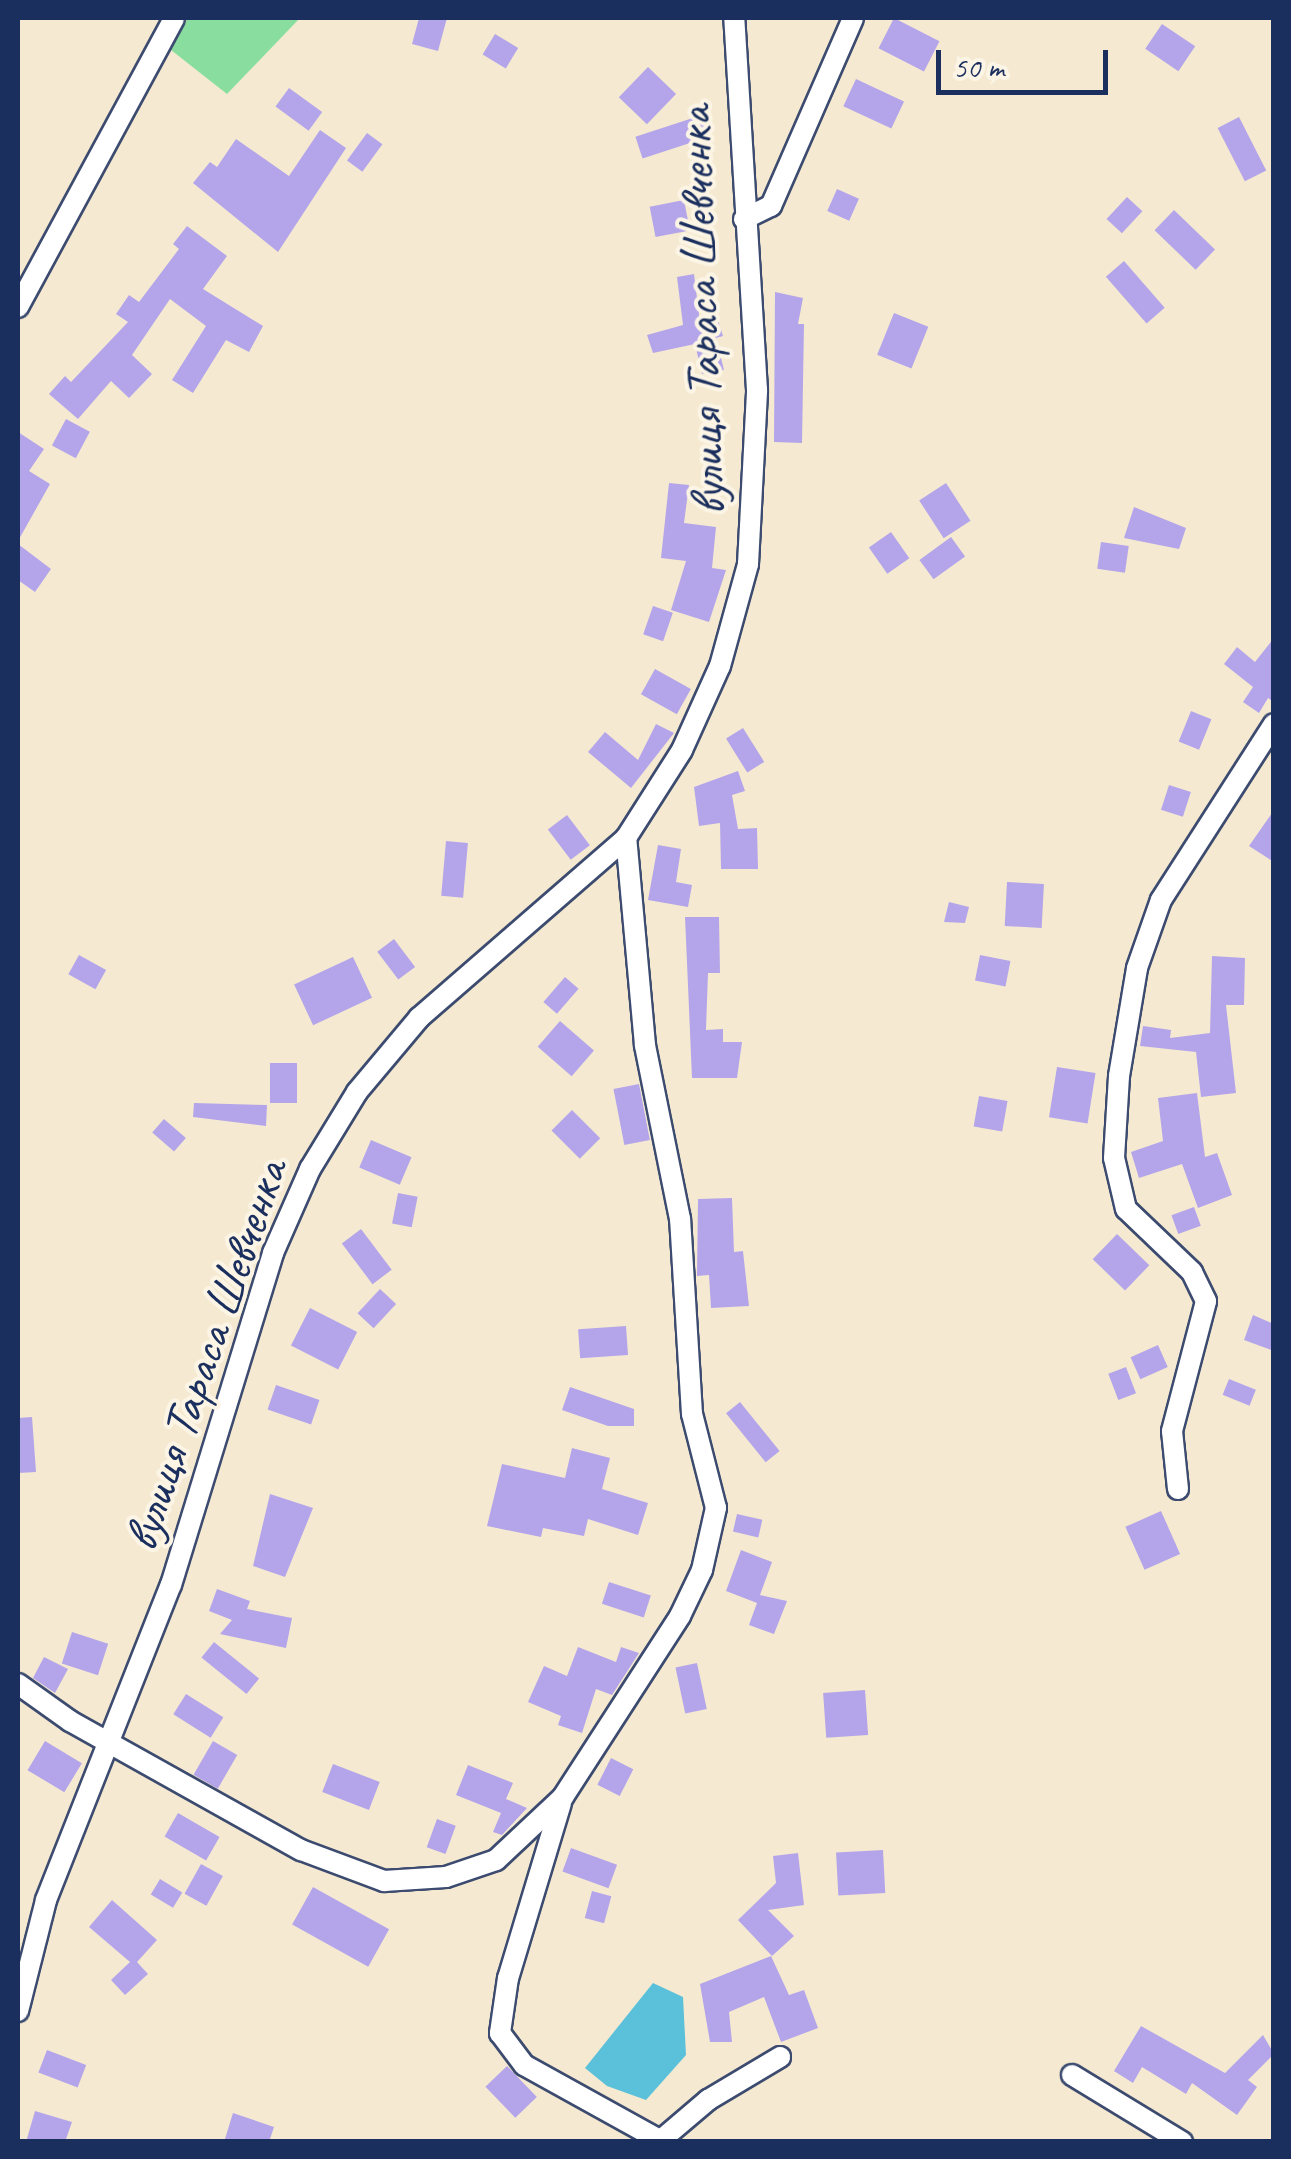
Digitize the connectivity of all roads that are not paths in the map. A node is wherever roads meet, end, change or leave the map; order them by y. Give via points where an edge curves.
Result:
1 (174, 18) edge
2 (734, 18) edge
3 (853, 18) edge
4 (744, 219) junction
5 (18, 307) edge
6 (1274, 724) edge
7 (626, 838) junction
8 (1178, 1488) dead end
9 (18, 1684) edge
10 (109, 1742) junction
11 (563, 1796) junction
12 (18, 2011) edge
13 (780, 2057) dead end
14 (1072, 2074) dead end
15 (662, 2141) edge
16 (1182, 2142) edge

1 - 5 street
2 - 4 street, вулиця Тараса Шевченка
3 - 4 street via 771,206
4 - 7 street, вулиця Тараса Шевченка via 756,390 754,517 742,597 698,717
6 - 8 street via 1161,900 1137,968 1119,1076 1114,1158 1126,1209 1192,1272 1206,1301 1172,1431
7 - 10 street, вулиця Тараса Шевченка via 419,1018 357,1092 322,1148 274,1254 188,1534
7 - 11 street via 645,1045 682,1233 692,1414 716,1508 702,1570 680,1616
9 - 10 street
10 - 11 street via 301,1850 384,1881 446,1877 496,1860
10 - 12 street, вулиця Тараса Шевченка via 46,1900
11 - 15 street via 508,1978 500,2033 524,2065
13 - 15 street via 708,2100
14 - 16 street

